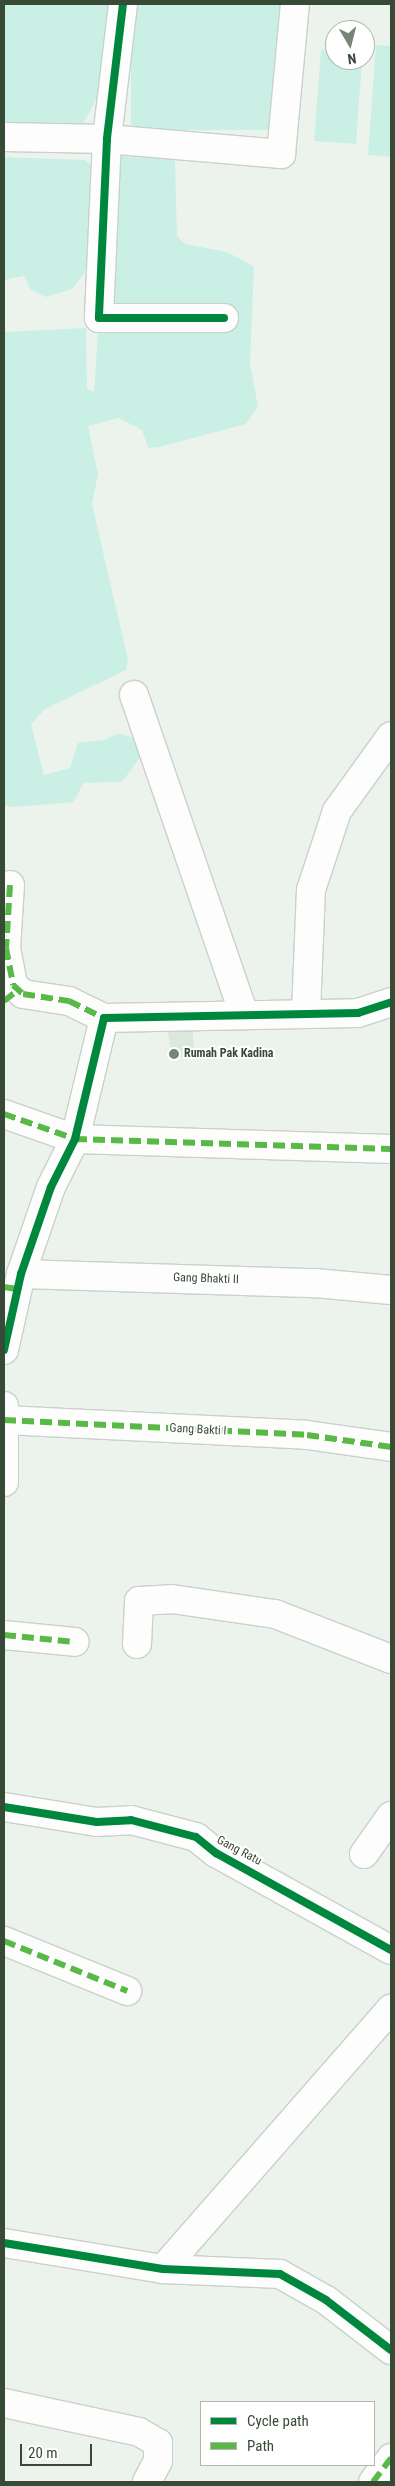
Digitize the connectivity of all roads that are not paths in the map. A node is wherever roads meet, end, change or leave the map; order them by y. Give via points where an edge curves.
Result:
1 (122, 4) edge
2 (294, 4) edge
3 (4, 137) edge
4 (107, 139) junction
5 (224, 318) dead end
6 (134, 695) dead end
7 (391, 736) edge
8 (10, 885) dead end
9 (10, 996) edge
10 (391, 1002) edge
11 (306, 1013) junction
12 (244, 1015) junction
13 (104, 1018) junction
14 (4, 1114) edge
15 (75, 1139) junction
16 (391, 1149) edge
17 (14, 1283) edge
18 (391, 1290) edge
19 (4, 1350) edge
20 (4, 1406) edge
21 (4, 1420) edge
22 (391, 1447) edge
23 (4, 1482) edge
24 (4, 1635) edge
25 (75, 1642) dead end
26 (137, 1644) dead end
27 (391, 1659) edge
28 (4, 1807) edge
29 (391, 1816) edge
30 (364, 1854) dead end
31 (4, 1941) edge
32 (391, 1950) edge
33 (128, 1991) dead end
34 (391, 2009) edge
35 (4, 2243) edge
36 (162, 2269) junction
37 (391, 2350) edge
38 (4, 2403) edge
39 (391, 2458) edge
40 (147, 2482) edge
41 (373, 2482) edge

1 - 4 street
2 - 4 street via 281,154
3 - 4 street
4 - 5 street via 98,318
6 - 12 street
7 - 11 street via 337,812 311,890
8 - 9 street via 6,948
9 - 13 street via 69,1001
10 - 11 street via 358,1013
11 - 12 street
12 - 13 street
13 - 15 street
14 - 15 street
15 - 16 street
15 - 17 street via 50,1187
17 - 18 street, Gang Bhakti II via 315,1282
17 - 19 street
20 - 21 street
21 - 22 street, Gang Bakti I via 307,1436
21 - 23 street
24 - 25 street
26 - 27 street via 139,1601 172,1599 275,1614
28 - 32 street, Gang Ratu via 97,1822 131,1820 196,1837 216,1854
29 - 30 street
31 - 33 street
34 - 36 street
35 - 36 street
36 - 37 street via 280,2274 326,2300
38 - 40 street via 139,2432 158,2443 158,2461
39 - 41 street

